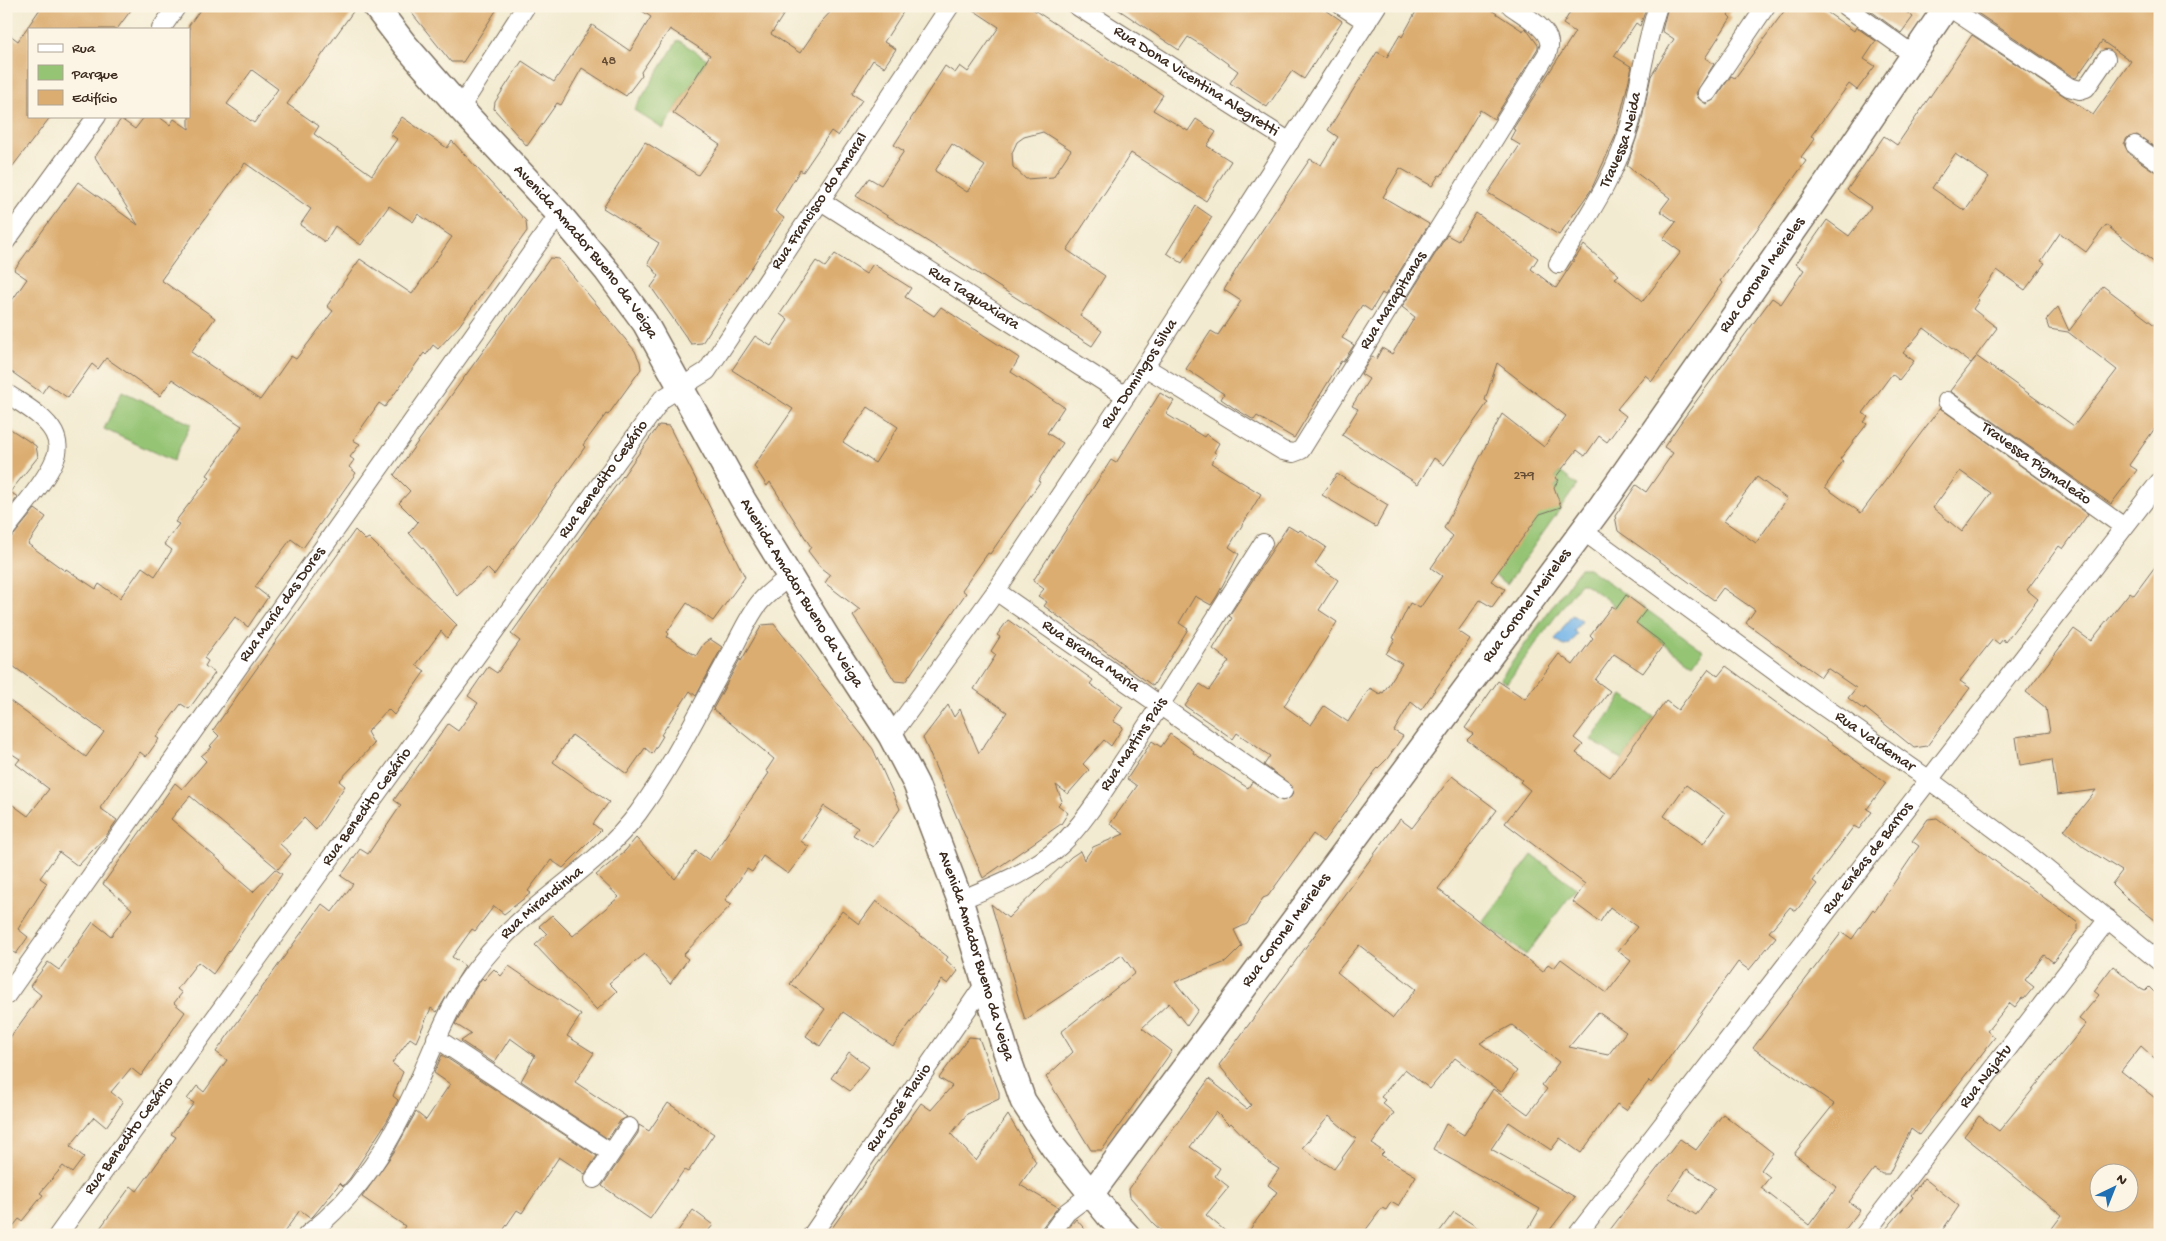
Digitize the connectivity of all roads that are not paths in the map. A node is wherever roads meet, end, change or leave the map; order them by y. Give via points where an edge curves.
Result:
1 (177, 6) edge
2 (375, 6) edge
3 (526, 6) edge
4 (950, 6) edge
5 (1077, 6) edge
6 (1342, 6) edge
7 (1377, 6) edge
8 (1511, 6) edge
9 (1658, 6) edge
10 (1766, 6) edge
11 (1845, 6) edge
12 (1947, 6) edge
13 (1366, 22) junction
14 (162, 28) edge
15 (1914, 56) junction
16 (2106, 60) dead end
17 (1707, 93) dead end
18 (460, 108) junction
19 (96, 118) edge
20 (1290, 142) junction
21 (2135, 145) dead end
22 (2160, 163) edge
23 (821, 201) junction
24 (559, 214) junction
25 (6, 242) edge
26 (1558, 264) dead end
27 (1145, 367) junction
28 (681, 387) junction
29 (6, 393) edge
30 (1126, 396) junction
31 (1947, 401) dead end
32 (2160, 481) edge
33 (2124, 527) junction
34 (6, 529) edge
35 (1582, 531) junction
36 (1263, 543) dead end
37 (789, 577) junction
38 (996, 591) junction
39 (1161, 705) junction
40 (891, 736) junction
41 (1928, 779) junction
42 (1283, 791) dead end
43 (960, 900) junction
44 (2108, 919) junction
45 (2160, 962) edge
46 (986, 982) junction
47 (6, 996) edge
48 (436, 1038) junction
49 (629, 1127) dead end
50 (611, 1153) junction
51 (594, 1178) dead end
52 (1091, 1194) junction
53 (58, 1235) edge
54 (306, 1235) edge
55 (812, 1235) edge
56 (1050, 1235) edge
57 (1127, 1235) edge
58 (1577, 1235) edge
59 (1864, 1235) edge

1 - 14 street
2 - 18 main road, Avenida Amador Bueno da Veiga
3 - 18 street
4 - 23 street, Rua Francisco do Amaral
5 - 20 street, Rua Dona Vicentina Alegretti
6 - 13 street
7 - 13 street, Rua Domingos Silva
8 - 27 street, Rua Marapitanas via 1537,24 1547,36 1550,43 1547,54 1300,450 1293,453 1282,451
9 - 26 street, Travessa Neida via 1621,150 1596,203
10 - 17 street
11 - 15 street
12 - 15 main road, Rua Coronel Meireles
12 - 16 street via 2080,90 2086,88
13 - 20 street, Rua Domingos Silva
15 - 35 main road, Rua Coronel Meireles
18 - 24 main road, Avenida Amador Bueno da Veiga
19 - 25 street
20 - 27 street, Rua Domingos Silva
21 - 22 street
23 - 28 street, Rua Francisco do Amaral via 707,371
23 - 30 street, Rua Taquaxiara
24 - 28 main road, Avenida Amador Bueno da Veiga via 645,323
24 - 47 street, Rua Maria das Dores
27 - 30 street, Rua Domingos Silva
28 - 37 main road, Avenida Amador Bueno da Veiga
28 - 53 street, Rua Benedito Cesário via 662,399
29 - 34 street via 40,417 58,443 56,458
30 - 38 street, Rua Domingos Silva
31 - 33 street, Travessa Pigmaleão
32 - 33 street, Rua Enéas de Barros
33 - 41 street, Rua Enéas de Barros
35 - 41 street, Rua Valdemar
35 - 52 main road, Rua Coronel Meireles
36 - 39 street, Rua Martins Pais
37 - 40 main road, Avenida Amador Bueno da Veiga
37 - 48 street, Rua Mirandinha via 760,602 638,813 617,839 522,919 487,954 462,989
38 - 39 street, Rua Branca Maria
38 - 40 street, Rua Domingos Silva
39 - 42 street, Rua Branca Maria
39 - 43 street, Rua Martins Pais via 1089,811 1060,846 1037,863
40 - 43 main road, Avenida Amador Bueno da Veiga via 916,784
41 - 44 street, Rua Valdemar
41 - 58 street, Rua Enéas de Barros
43 - 46 main road, Avenida Amador Bueno da Veiga
44 - 45 street, Rua Valdemar
44 - 59 street, Rua Najatu
46 - 52 main road, Avenida Amador Bueno da Veiga via 1023,1102
46 - 55 street, Rua José Flavio
48 - 50 street
48 - 54 street, Rua Mirandinha via 390,1139 361,1184 337,1210
49 - 50 street
50 - 51 street
52 - 56 street via 1067,1212
52 - 57 main road, Avenida Amador Bueno da Veiga

